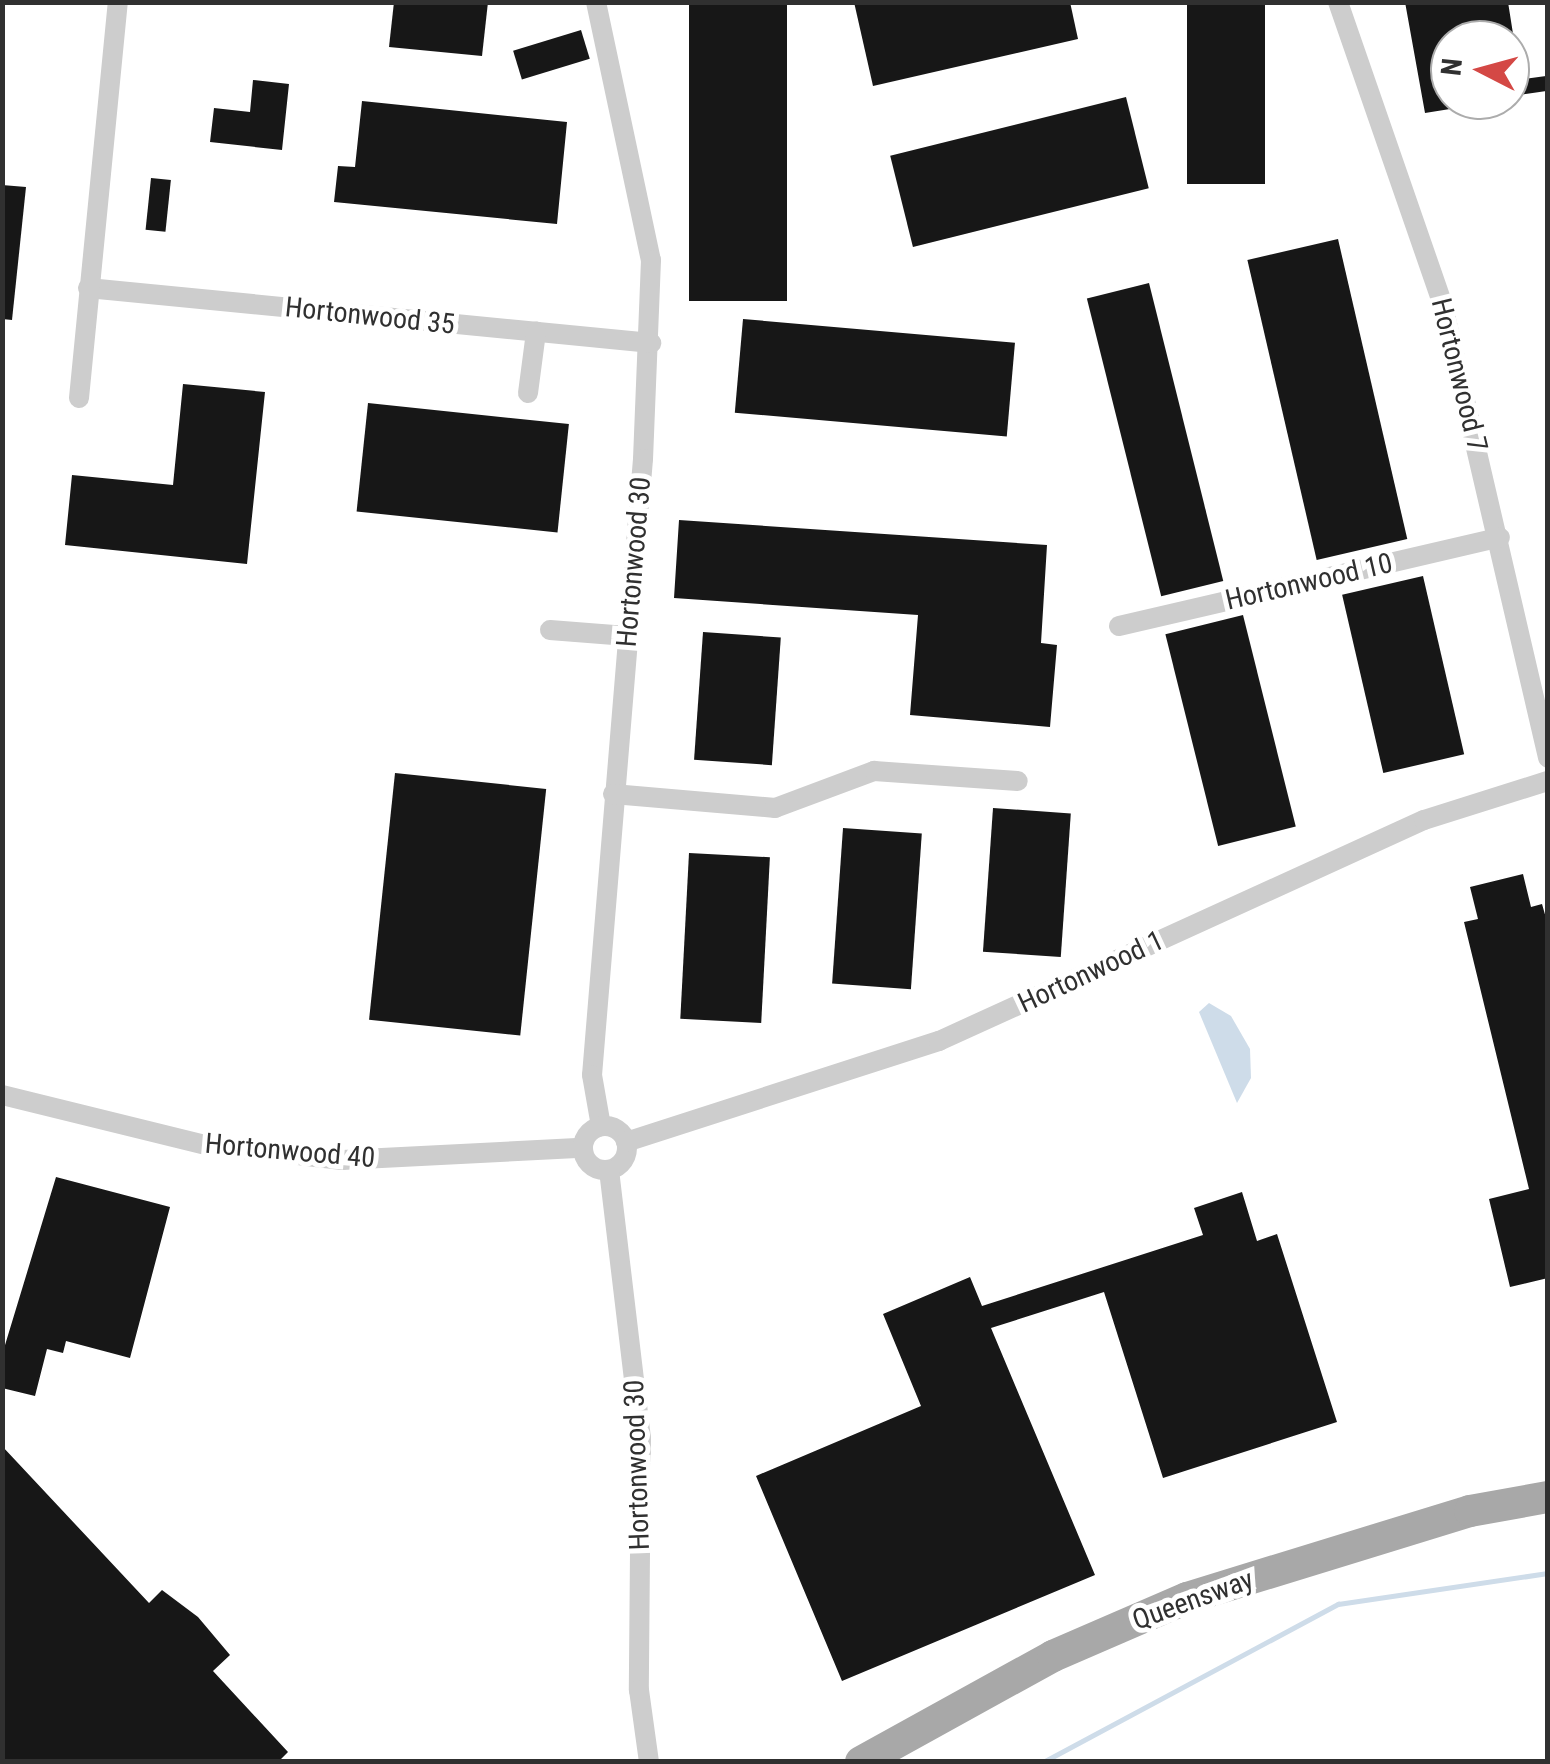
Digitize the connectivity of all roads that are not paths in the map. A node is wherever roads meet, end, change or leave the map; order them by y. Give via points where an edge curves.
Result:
1 (596, 2) edge
2 (1338, 2) edge
3 (117, 8) edge
4 (88, 288) junction
5 (536, 332) junction
6 (651, 343) junction
7 (528, 392) dead end
8 (78, 398) dead end
9 (1500, 536) junction
10 (1118, 626) dead end
11 (550, 630) dead end
12 (626, 636) junction
13 (1548, 758) edge
14 (1018, 781) dead end
15 (1548, 781) edge
16 (613, 794) junction
17 (2, 1095) edge
18 (601, 1126) junction
19 (626, 1142) junction
20 (582, 1148) junction
21 (609, 1170) junction
22 (1548, 1497) edge
23 (649, 1762) edge
24 (860, 1762) edge

1 - 6 street, Hortonwood 30 via 651,260
2 - 9 street, Hortonwood 7 via 1442,302
3 - 4 street
4 - 5 street, Hortonwood 35
4 - 8 street
5 - 6 street, Hortonwood 35
5 - 7 street
6 - 12 street, Hortonwood 30
9 - 10 street, Hortonwood 10
9 - 13 street, Hortonwood 7
11 - 12 street
12 - 16 street, Hortonwood 30
14 - 16 street via 874,771 775,808
15 - 19 street, Hortonwood 1 via 1424,820 939,1041
16 - 18 street, Hortonwood 30 via 592,1076
17 - 20 street, Hortonwood 40 via 206,1145 326,1158
18 - 19 street
18 - 20 street
19 - 21 street via 625,1157
20 - 21 street via 594,1168
21 - 23 street, Hortonwood 30 via 641,1438 639,1690
22 - 24 main road, Queensway via 1470,1511 1187,1598 1053,1656

